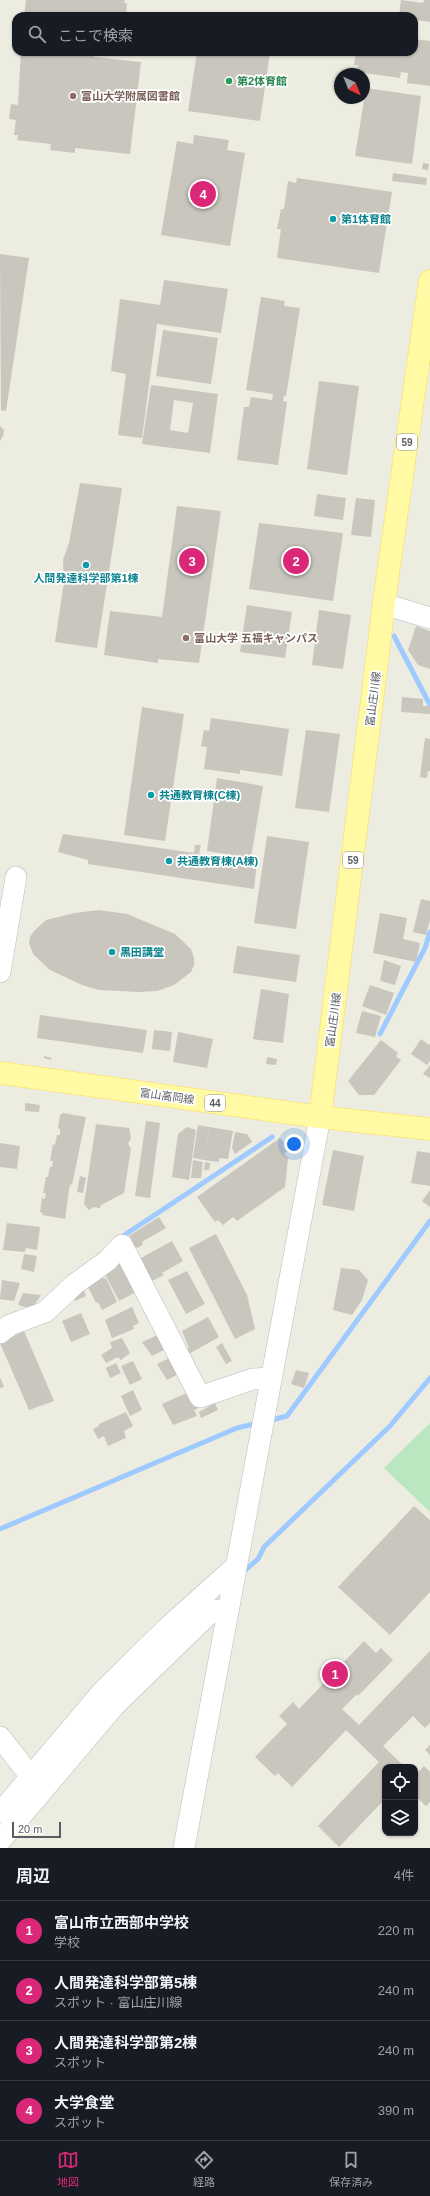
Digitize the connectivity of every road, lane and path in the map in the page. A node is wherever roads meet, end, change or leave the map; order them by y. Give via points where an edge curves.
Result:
1 (430, 281) edge
2 (384, 604) junction
3 (430, 618) edge
4 (16, 877) dead end
5 (0, 972) edge
6 (0, 1073) edge
7 (320, 1117) junction
8 (430, 1129) edge
9 (0, 1333) edge
10 (270, 1378) junction
11 (235, 1568) junction
12 (229, 1603) junction
13 (0, 1737) edge
14 (31, 1777) junction
15 (0, 1813) edge
16 (0, 1841) edge
17 (184, 1848) edge

1 - 2 main road, 富山庄川線 / 59
2 - 3 street
2 - 7 main road, 富山庄川線 / 59
4 - 5 street
6 - 7 main road, 富山高岡線 / 44
7 - 8 main road, 富山高岡線 / 44
7 - 10 street
9 - 10 street via 10,1325 45,1312 107,1261 122,1245 200,1398 253,1379
10 - 11 street
11 - 12 street
11 - 14 street via 173,1623 102,1692
12 - 16 street via 213,1610 115,1706
12 - 17 street
13 - 14 street
14 - 15 street

